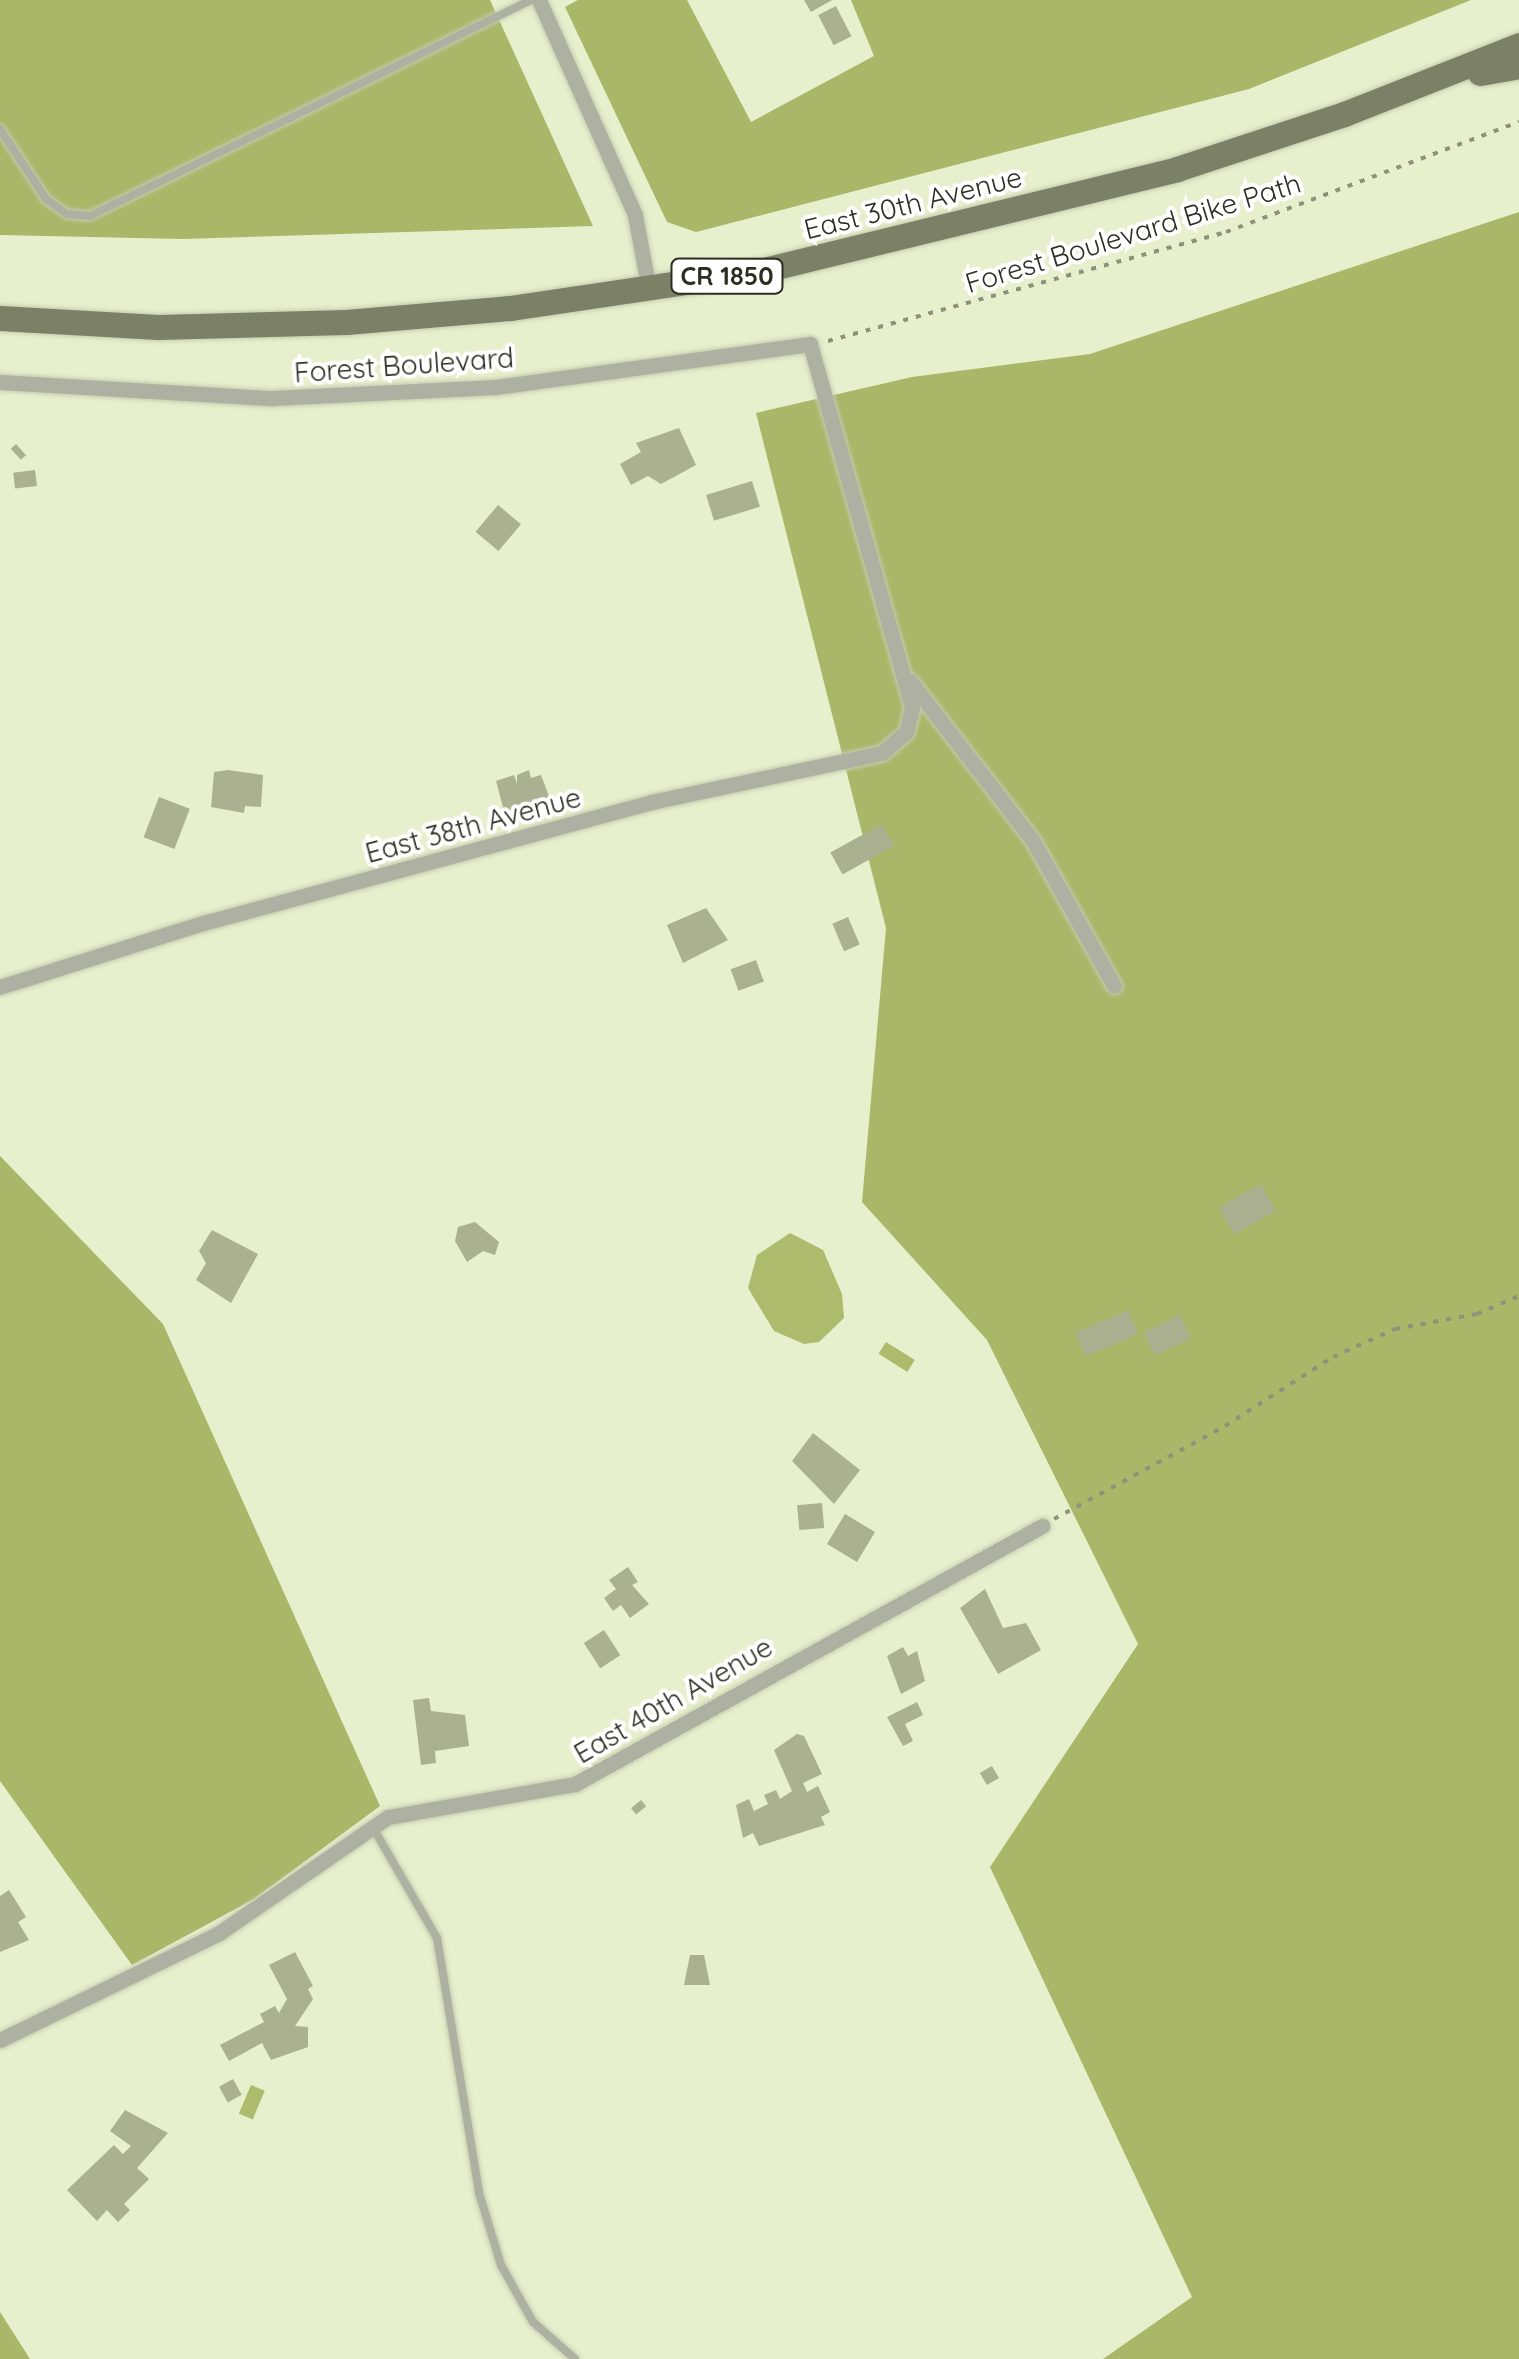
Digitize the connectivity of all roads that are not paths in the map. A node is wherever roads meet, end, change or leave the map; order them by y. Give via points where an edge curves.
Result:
1 (531, 0) edge
2 (539, 0) edge
3 (1519, 44) edge
4 (1519, 66) edge
5 (1430, 81) junction
6 (0, 129) edge
7 (649, 290) junction
8 (0, 318) edge
9 (810, 344) joint
10 (0, 382) edge
11 (910, 681) junction
12 (1114, 986) dead end
13 (0, 987) edge
14 (1042, 1526) road end
15 (372, 1826) junction
16 (0, 2040) edge
17 (575, 2359) edge

1 - 6 lane via 90,216 67,214 46,199
2 - 7 street via 635,215
3 - 5 main road, East 30th Avenue / CR 1850
4 - 5 main road
5 - 7 main road, East 30th Avenue / CR 1850 via 1177,169 760,271
7 - 8 main road, East 30th Avenue / CR 1850 via 346,322 158,326
9 - 10 street, Forest Boulevard via 496,387 273,398
9 - 11 street, East 38th Avenue
11 - 12 street, East 38th Avenue via 1033,841
11 - 13 street, East 38th Avenue via 912,720 882,752 652,802 206,922
14 - 15 street, East 40th Avenue via 576,1784 526,1797 421,1807
15 - 16 street, East 40th Avenue via 218,1933
15 - 17 lane via 437,1938 479,2193 501,2264 533,2322

